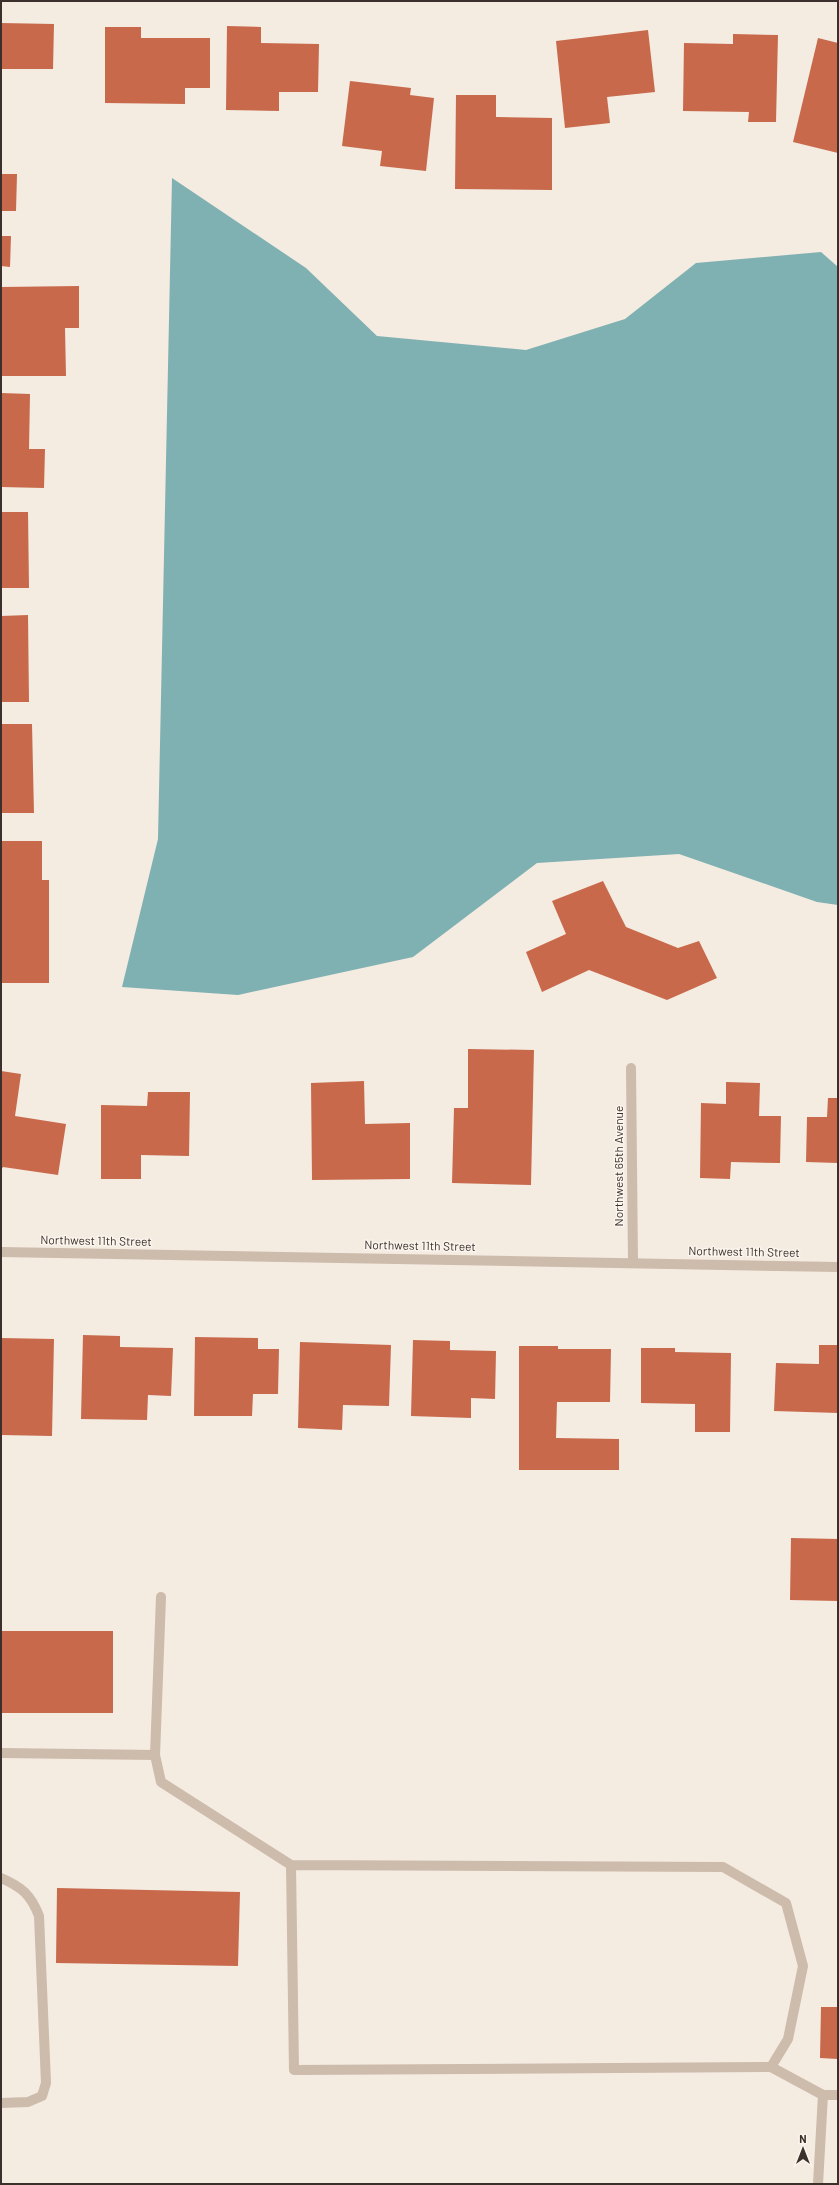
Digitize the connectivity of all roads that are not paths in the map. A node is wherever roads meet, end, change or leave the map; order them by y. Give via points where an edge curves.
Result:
1 (631, 1068) dead end
2 (1, 1252) edge
3 (633, 1263) junction
4 (838, 1267) edge
5 (161, 1598) dead end
6 (1, 1753) edge
7 (155, 1755) junction
8 (291, 1865) junction
9 (1, 1878) edge
10 (771, 2067) junction
11 (823, 2096) junction
12 (838, 2096) edge
13 (1, 2103) edge
14 (818, 2184) edge

1 - 3 street, Northwest 65th Avenue
2 - 3 street, Northwest 11th Street
3 - 4 street, Northwest 11th Street
5 - 7 street
6 - 7 street
7 - 8 street via 161,1782
8 - 10 street via 723,1867 786,1903 803,1966 788,2039
8 - 10 street via 294,2070
9 - 13 street via 16,1884 33,1901 39,1916 46,2083 42,2096 28,2102
10 - 11 street
11 - 12 street
11 - 14 street

